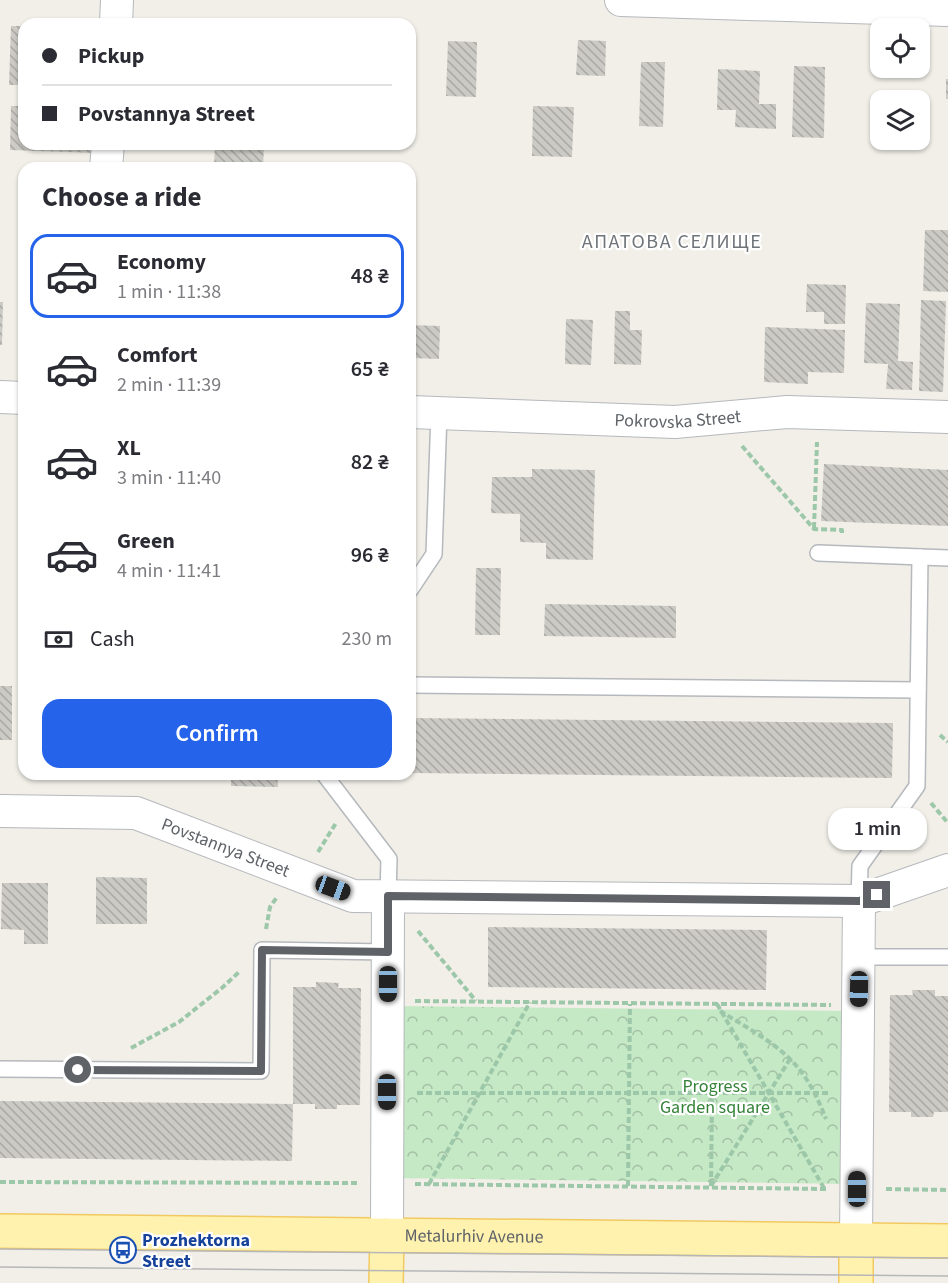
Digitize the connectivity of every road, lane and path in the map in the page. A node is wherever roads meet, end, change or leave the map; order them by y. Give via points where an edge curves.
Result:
1 (117, 0) edge
2 (621, 0) edge
3 (948, 10) edge
4 (116, 18) edge
5 (0, 397) edge
6 (18, 398) edge
7 (424, 412) edge
8 (819, 413) junction
9 (948, 417) edge
10 (718, 418) junction
11 (814, 529) junction
12 (842, 530) dead end
13 (818, 553) dead end
14 (920, 557) junction
15 (948, 558) edge
16 (416, 581) edge
17 (416, 685) edge
18 (918, 690) junction
19 (329, 780) edge
20 (344, 800) junction
21 (0, 811) edge
22 (948, 870) edge
23 (292, 874) junction
24 (388, 896) junction
25 (859, 901) junction
26 (262, 950) junction
27 (388, 952) junction
28 (859, 957) junction
29 (948, 957) edge
30 (388, 1001) junction
31 (477, 1002) junction
32 (530, 1002) junction
33 (630, 1004) junction
34 (717, 1004) junction
35 (858, 1006) junction
36 (720, 1011) junction
37 (130, 1049) dead end
38 (790, 1059) junction
39 (0, 1069) edge
40 (387, 1092) junction
41 (480, 1093) junction
42 (630, 1093) junction
43 (712, 1093) junction
44 (769, 1093) junction
45 (815, 1093) junction
46 (857, 1093) junction
47 (829, 1125) dead end
48 (0, 1182) edge
49 (387, 1183) junction
50 (429, 1184) junction
51 (628, 1186) junction
52 (711, 1187) junction
53 (824, 1188) junction
54 (857, 1189) junction
55 (948, 1190) edge
56 (0, 1231) edge
57 (387, 1235) junction
58 (856, 1240) junction
59 (948, 1241) edge
60 (386, 1283) edge
61 (855, 1283) edge

1 - 4 street
2 - 3 street
5 - 6 street
7 - 10 street, Pokrovska Street via 675,422
7 - 16 lane via 434,554
8 - 9 street, Pokrovska Street
8 - 10 street, Pokrovska Street
8 - 11 path
10 - 11 path
11 - 12 path
13 - 14 lane
14 - 15 lane
14 - 18 lane
17 - 18 lane
18 - 25 lane via 917,786 860,866
19 - 20 lane
20 - 23 path via 334,829 316,854
20 - 24 lane via 388,859
21 - 23 street, Povstannya Street via 135,813
22 - 25 street, Povstannya Street
23 - 24 street, Povstannya Street via 353,896
23 - 26 path via 270,907
24 - 25 street, Povstannya Street
24 - 27 street
24 - 31 path
25 - 28 street
26 - 27 lane
26 - 37 path via 224,987 179,1022
26 - 39 lane via 261,1071
27 - 30 street
28 - 29 lane
28 - 35 street
30 - 31 path
30 - 40 street
31 - 32 path
32 - 33 path
32 - 41 path
33 - 34 path
33 - 42 path
34 - 35 path
34 - 36 path
35 - 46 street
36 - 38 path
36 - 44 path
38 - 44 path
38 - 45 path
40 - 41 path
40 - 49 street
41 - 42 path
41 - 50 path
42 - 43 path
42 - 51 path
43 - 44 path
43 - 52 path
44 - 45 path
44 - 52 path
44 - 53 path
45 - 46 path
45 - 47 path
46 - 54 street
48 - 49 path
49 - 50 path
49 - 57 street
50 - 51 path
51 - 52 path
52 - 53 path
53 - 54 path
54 - 55 path
54 - 58 street
56 - 57 main road, Metalurhiv Avenue
57 - 58 main road, Metalurhiv Avenue
57 - 60 main road
58 - 59 main road, Metalurhiv Avenue
58 - 61 main road

